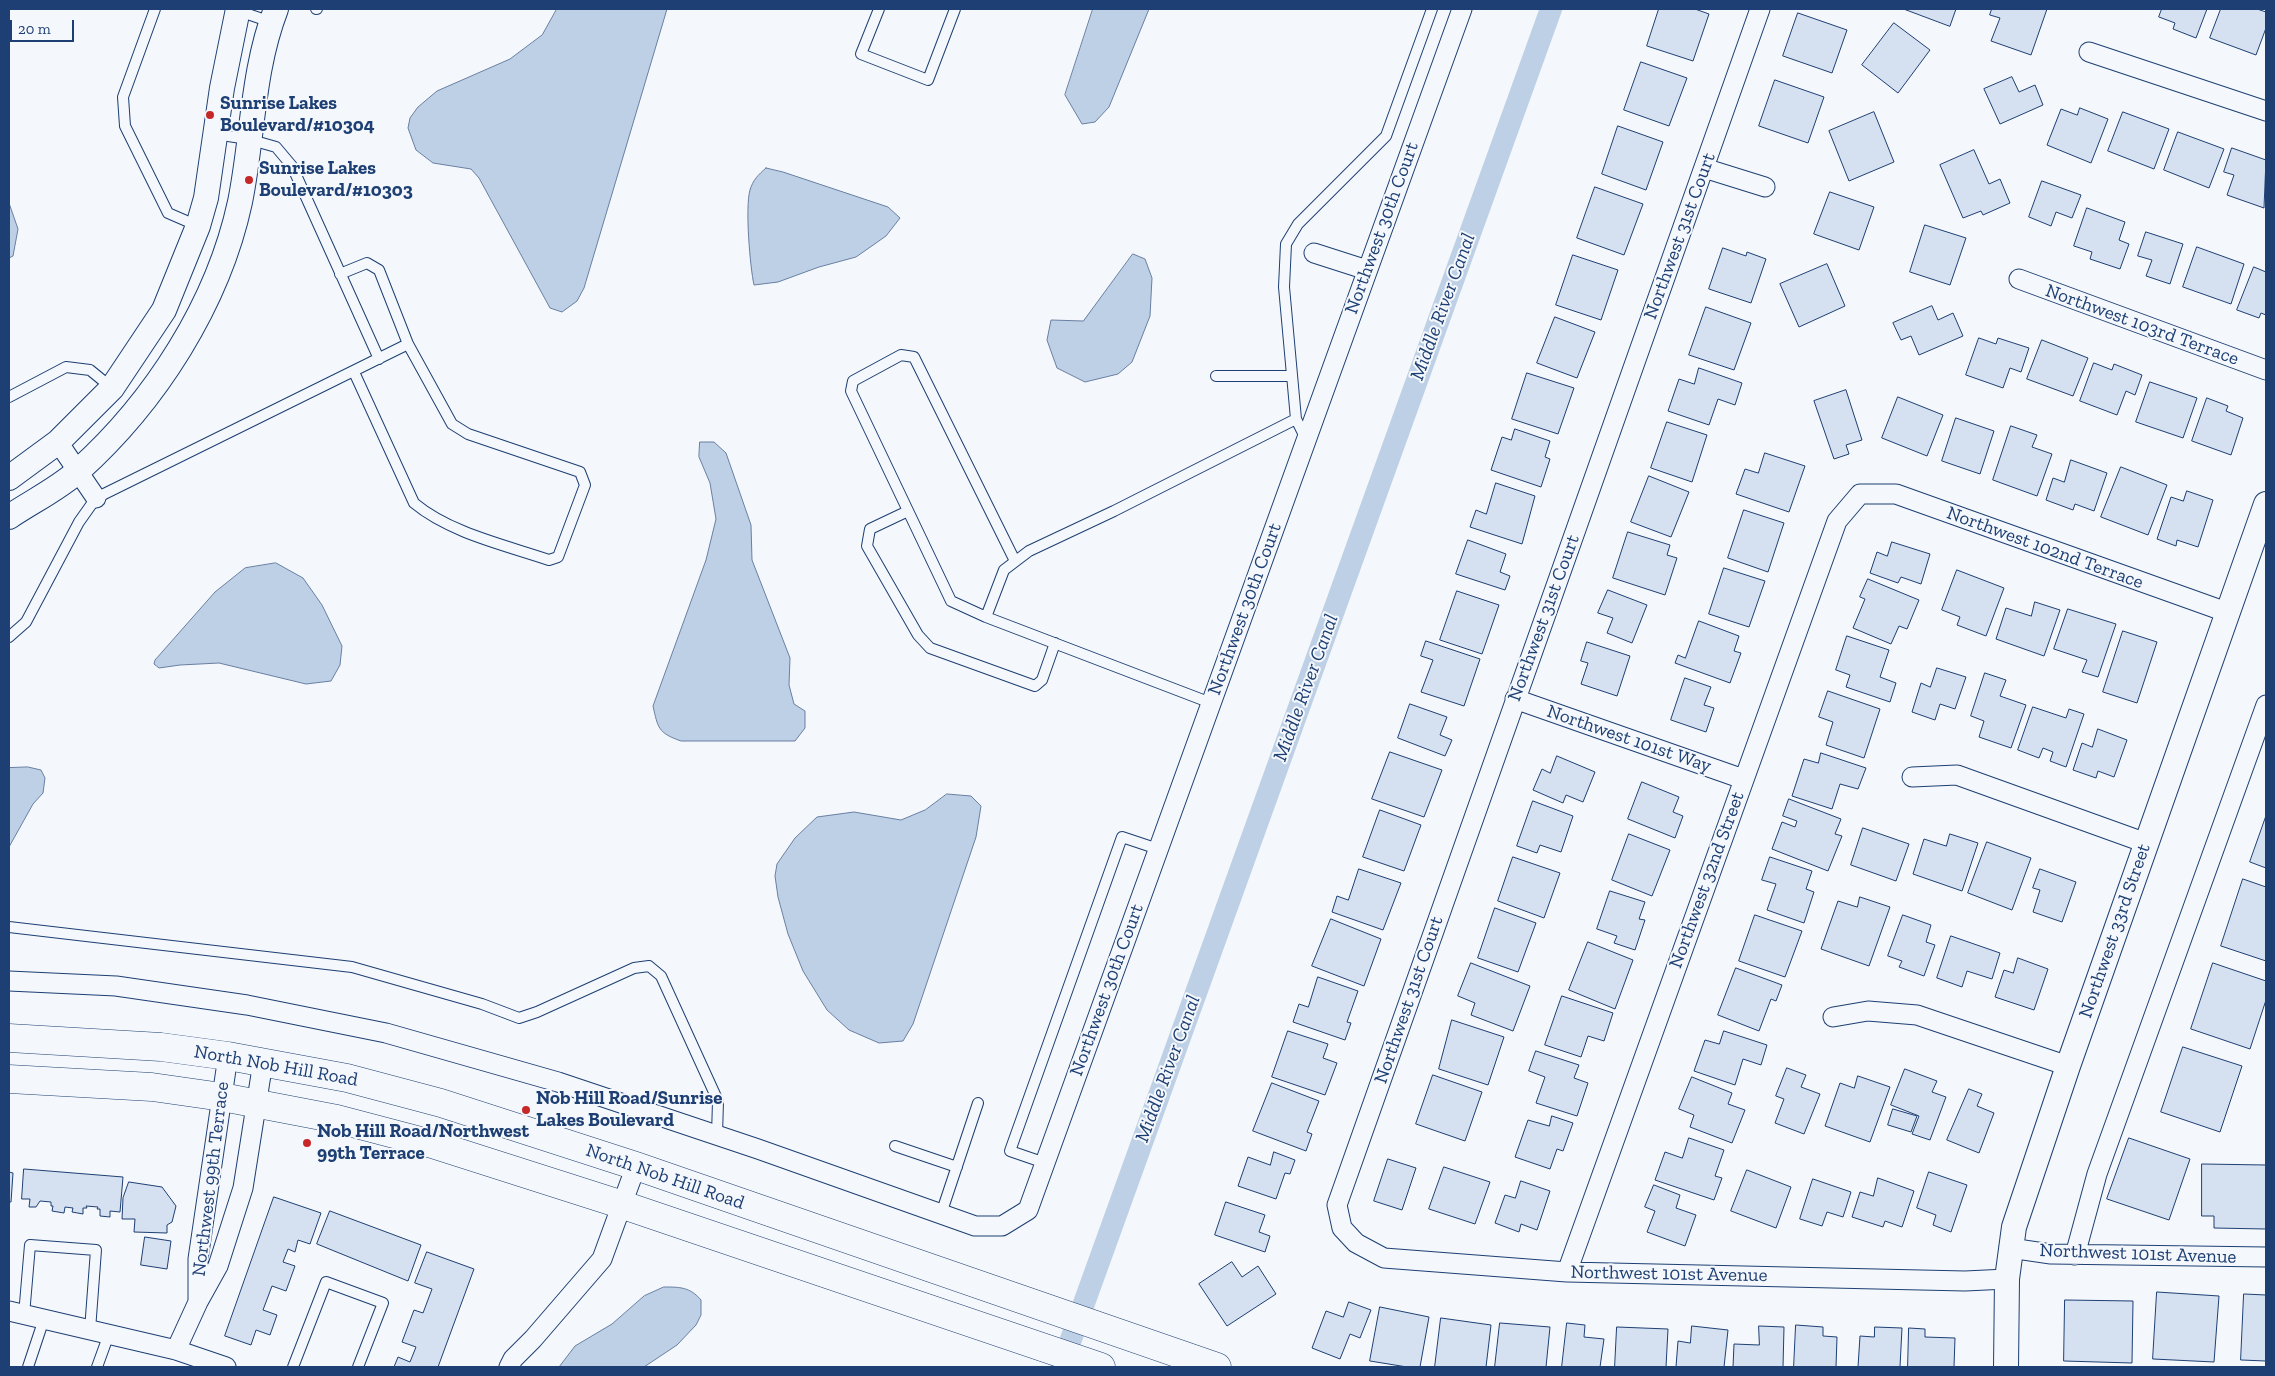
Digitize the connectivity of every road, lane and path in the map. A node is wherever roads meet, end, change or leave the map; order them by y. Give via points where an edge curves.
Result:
1 (155, 9) edge
2 (236, 9) edge
3 (879, 9) edge
4 (955, 9) edge
5 (1432, 9) edge
6 (1462, 9) edge
7 (1760, 9) edge
8 (273, 16) edge
9 (2089, 52) dead end
10 (2266, 111) edge
11 (215, 134) junction
12 (248, 139) junction
13 (1704, 168) junction
14 (1766, 187) dead end
15 (198, 226) junction
16 (1314, 253) dead end
17 (1367, 270) junction
18 (340, 274) junction
19 (2019, 279) dead end
20 (408, 344) junction
21 (379, 359) junction
22 (2266, 370) edge
23 (354, 372) junction
24 (1216, 376) dead end
25 (1292, 376) junction
26 (112, 388) junction
27 (9, 397) edge
28 (1296, 419) junction
29 (1306, 439) junction
30 (58, 442) junction
31 (77, 472) junction
32 (9, 478) edge
33 (1860, 494) joint
34 (96, 498) junction
35 (2266, 504) edge
36 (908, 510) junction
37 (9, 517) edge
38 (1015, 561) junction
39 (2229, 613) junction
40 (986, 617) junction
41 (9, 637) edge
42 (1055, 643) junction
43 (1515, 699) junction
44 (1211, 703) junction
45 (2266, 705) edge
46 (1912, 777) dead end
47 (1743, 779) junction
48 (2146, 843) junction
49 (1158, 849) junction
50 (9, 927) edge
51 (9, 981) edge
52 (1833, 1017) dead end
53 (9, 1038) edge
54 (228, 1056) junction
55 (263, 1062) junction
56 (2068, 1066) junction
57 (9, 1079) edge
58 (222, 1097) junction
59 (256, 1103) junction
60 (978, 1103) dead end
61 (717, 1135) junction
62 (895, 1146) dead end
63 (1045, 1163) junction
64 (636, 1166) junction
65 (957, 1167) junction
66 (623, 1205) junction
67 (941, 1214) junction
68 (1342, 1228) joint
69 (2010, 1248) junction
70 (2075, 1254) junction
71 (2266, 1257) edge
72 (1567, 1272) junction
73 (2007, 1279) junction
74 (198, 1302) junction
75 (17, 1313) edge
76 (44, 1319) junction
77 (90, 1330) junction
78 (109, 1334) junction
79 (176, 1350) junction
80 (28, 1367) edge
81 (97, 1367) edge
82 (226, 1367) edge
83 (293, 1367) edge
84 (358, 1367) edge
85 (510, 1367) edge
86 (1101, 1367) edge
87 (1217, 1367) edge
88 (2006, 1367) edge

1 - 15 lane via 123,97 125,126 168,213
2 - 8 lane
2 - 11 street
3 - 4 lane via 861,54 928,80
5 - 25 lane via 1386,136 1298,224 1286,244 1284,287
6 - 17 street, Northwest 30th Court
7 - 13 street, Northwest 31st Court
8 - 12 street
9 - 10 street
11 - 12 lane
11 - 15 street via 206,198
12 - 18 lane via 276,147 292,166
12 - 31 street via 240,203 222,260 194,327 139,409
13 - 14 street
13 - 43 street, Northwest 31st Court
15 - 26 street via 164,310
16 - 17 street
17 - 29 street, Northwest 30th Court
18 - 20 lane via 367,264 379,270
18 - 21 lane
19 - 22 street, Northwest 103rd Terrace
20 - 21 lane
20 - 23 lane via 452,424 468,434 580,472 584,485 558,557 549,560 448,525 414,504
21 - 23 lane
23 - 34 lane
24 - 25 lane
25 - 28 lane
26 - 27 lane via 90,370 66,367
26 - 30 street
28 - 29 lane
28 - 38 lane via 1029,551
29 - 44 street, Northwest 30th Court
30 - 31 street
30 - 32 street
31 - 34 street
31 - 37 street
33 - 39 street, Northwest 102nd Terrace via 1896,494
33 - 47 street, Northwest 32nd Street via 1837,520
34 - 41 lane via 78,522 26,622
35 - 39 street, Northwest 33rd Street
36 - 38 lane via 851,391 853,382 901,355 914,357
36 - 40 lane via 952,601
36 - 42 lane via 870,529 867,546 918,635 930,648 1035,686 1042,680
38 - 40 lane via 1004,570
39 - 48 street, Northwest 33rd Street
40 - 42 lane
42 - 44 lane
43 - 47 street, Northwest 101st Way
43 - 68 street, Northwest 31st Court via 1336,1205
44 - 49 street, Northwest 30th Court
45 - 70 street via 2097,1174
46 - 48 street via 1957,775
47 - 72 street, Northwest 32nd Street
48 - 56 street, Northwest 33rd Street
49 - 63 street, Northwest 30th Court
49 - 63 lane via 1122,837 1010,1151
50 - 61 lane via 352,967 482,1004 519,1018 634,968 649,966 661,976 718,1101
51 - 61 street via 125,988 247,1005 386,1033 558,1082
52 - 56 street via 1868,1011 1917,1015
53 - 54 main road, North Nob Hill Road via 160,1046
54 - 55 main road, North Nob Hill Road
54 - 58 street, Northwest 99th Terrace
55 - 59 street, Northwest 99th Terrace
55 - 64 main road, North Nob Hill Road via 347,1078 440,1102
56 - 69 street, Northwest 33rd Street
57 - 58 main road, North Nob Hill Road via 152,1087
58 - 59 main road, North Nob Hill Road
58 - 74 street, Northwest 99th Terrace via 198,1259
59 - 66 main road, North Nob Hill Road via 337,1119 432,1144
59 - 74 street, Northwest 99th Terrace via 243,1188 218,1266
60 - 65 lane
61 - 67 street
62 - 65 lane
63 - 67 street, Northwest 30th Court via 1028,1210 1002,1226 975,1226
64 - 66 street
64 - 87 main road, North Nob Hill Road
65 - 67 lane
66 - 85 street via 602,1259 512,1359
66 - 86 main road, North Nob Hill Road
68 - 72 street, Northwest 101st Avenue via 1356,1244 1384,1258
69 - 70 street, Northwest 101st Avenue
69 - 73 street, Northwest 33rd Street
70 - 71 street, Northwest 101st Avenue
72 - 73 street, Northwest 101st Avenue via 1965,1281
73 - 88 street, Northwest 33rd Street
74 - 79 street, Northwest 99th Terrace
75 - 76 street
75 - 77 lane via 30,1245 96,1250
76 - 77 street
76 - 80 lane
77 - 78 street
78 - 79 street
78 - 81 lane
79 - 82 street
83 - 84 lane via 326,1282 383,1303

